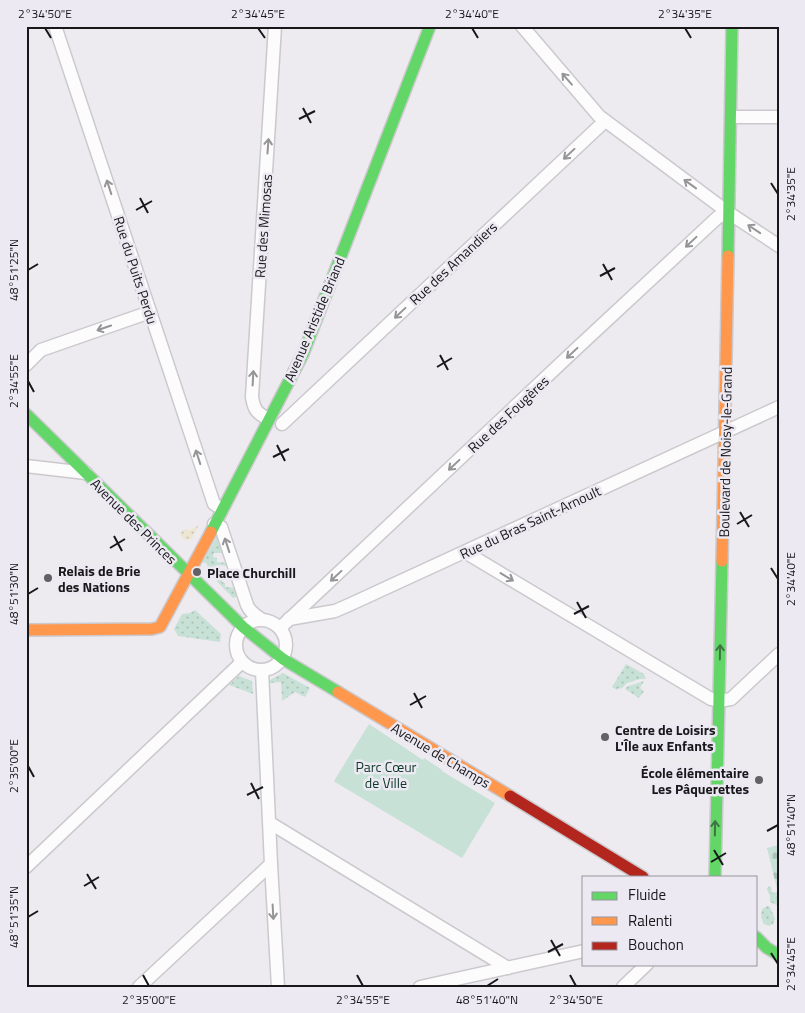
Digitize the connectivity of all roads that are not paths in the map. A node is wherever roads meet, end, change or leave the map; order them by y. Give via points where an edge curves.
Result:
1 (55, 26) edge
2 (275, 26) edge
3 (430, 26) edge
4 (522, 26) edge
5 (732, 26) edge
6 (731, 117) junction
7 (779, 117) edge
8 (605, 121) junction
9 (729, 212) junction
10 (779, 246) edge
11 (150, 312) junction
12 (26, 365) edge
13 (282, 394) junction
14 (302, 406) junction
15 (779, 407) edge
16 (26, 414) edge
17 (268, 419) junction
18 (282, 424) dead end
19 (725, 432) junction
20 (26, 466) edge
21 (86, 473) junction
22 (222, 509) junction
23 (214, 524) junction
24 (465, 552) junction
25 (188, 574) junction
26 (261, 619) junction
27 (285, 624) junction
28 (243, 627) junction
29 (32, 629) edge
30 (26, 641) edge
31 (779, 654) edge
32 (282, 659) junction
33 (242, 662) junction
34 (262, 671) junction
35 (719, 701) junction
36 (270, 823) junction
37 (271, 864) junction
38 (26, 866) edge
39 (640, 876) edge
40 (715, 876) edge
41 (762, 947) edge
42 (582, 951) edge
43 (779, 955) edge
44 (645, 966) edge
45 (508, 968) junction
46 (139, 987) edge
47 (278, 987) edge
48 (420, 987) edge
49 (623, 987) edge

11 -> 1 street, Rue du Puits Perdu
17 -> 2 street, Rue des Mimosas via 254,408 252,398
3 - 13 street, Avenue Aristide Briand via 302,354
8 -> 4 street
5 - 6 street, Boulevard de Noisy-le-Grand
6 - 7 street
6 - 9 street, Boulevard de Noisy-le-Grand
9 -> 8 street
8 -> 14 street, Rue des Amandiers
10 -> 9 street
9 - 19 street, Boulevard de Noisy-le-Grand
9 -> 27 street, Rue des Fougères via 718,217
11 -> 12 street via 42,350
22 -> 11 street, Rue du Puits Perdu via 214,504
13 - 14 street
13 - 17 street, Avenue Aristide Briand
14 - 18 street, Rue des Amandiers
15 - 19 street, Rue du Bras Saint-Arnoult
16 - 21 street, Avenue des Princes
17 - 22 street, Avenue Aristide Briand
19 - 24 street, Rue du Bras Saint-Arnoult
35 -> 19 street, Boulevard de Noisy-le-Grand
20 - 21 street
21 - 25 street, Avenue des Princes
22 - 23 street, Avenue Aristide Briand
23 - 25 street, Avenue Aristide Briand
26 -> 23 street via 249,610 221,527
24 - 27 street, Rue du Bras Saint-Arnoult via 335,611
24 -> 35 street via 703,696
25 - 28 street, Avenue des Princes
25 - 29 street, Avenue Aristide Briand via 160,627
26 - 27 street
26 - 28 street
27 - 32 street via 287,643
28 - 32 street, Avenue de Champs
28 - 33 street via 236,641
29 - 30 street
31 - 35 street via 731,699
32 - 34 street via 277,665
32 - 39 street, Avenue de Champs
33 - 34 street
33 - 38 street
34 - 36 street
40 -> 35 street, Boulevard de Noisy-le-Grand
36 - 37 street
36 - 45 street
37 - 46 street
37 -> 47 street
41 - 43 street
42 - 45 street
44 - 49 street
45 - 48 street

